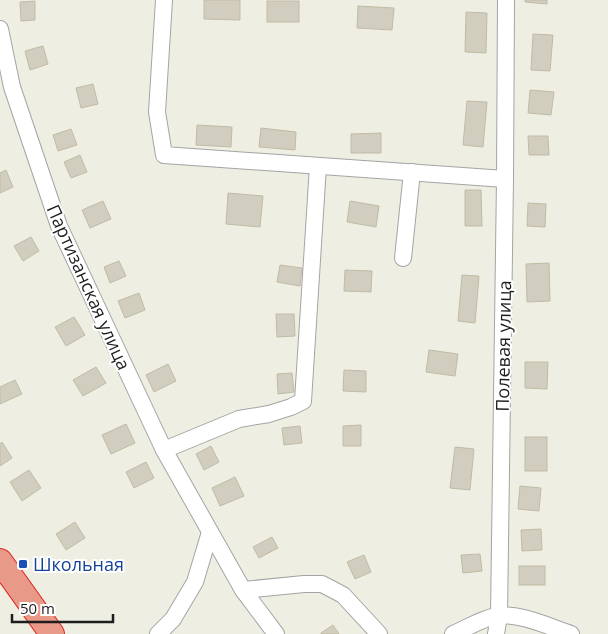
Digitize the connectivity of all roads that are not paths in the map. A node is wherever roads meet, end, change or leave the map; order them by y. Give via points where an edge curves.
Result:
1 (164, 0) edge
2 (506, 0) edge
3 (0, 29) edge
4 (318, 166) junction
5 (412, 172) junction
6 (506, 179) junction
7 (403, 258) dead end
8 (164, 450) junction
9 (210, 532) junction
10 (0, 561) edge
11 (243, 590) junction
12 (499, 616) junction
13 (52, 634) edge
14 (158, 634) edge
15 (276, 634) edge
16 (379, 634) edge
17 (453, 634) edge
18 (496, 634) edge
19 (571, 634) edge

1 - 4 street via 157,112 164,155
2 - 6 street, Полевая улица
3 - 8 street, Партизанская улица via 12,87 59,226
4 - 5 street
4 - 8 street via 303,401 291,408 239,419
5 - 6 street
5 - 7 street
6 - 12 street, Полевая улица
8 - 9 street, Партизанская улица
9 - 11 street, Партизанская улица
9 - 14 street via 195,582 173,619
10 - 13 highway
11 - 15 street, Партизанская улица
11 - 16 street via 322,584 343,595
12 - 17 street
12 - 18 street, Полевая улица
12 - 19 street via 526,619

